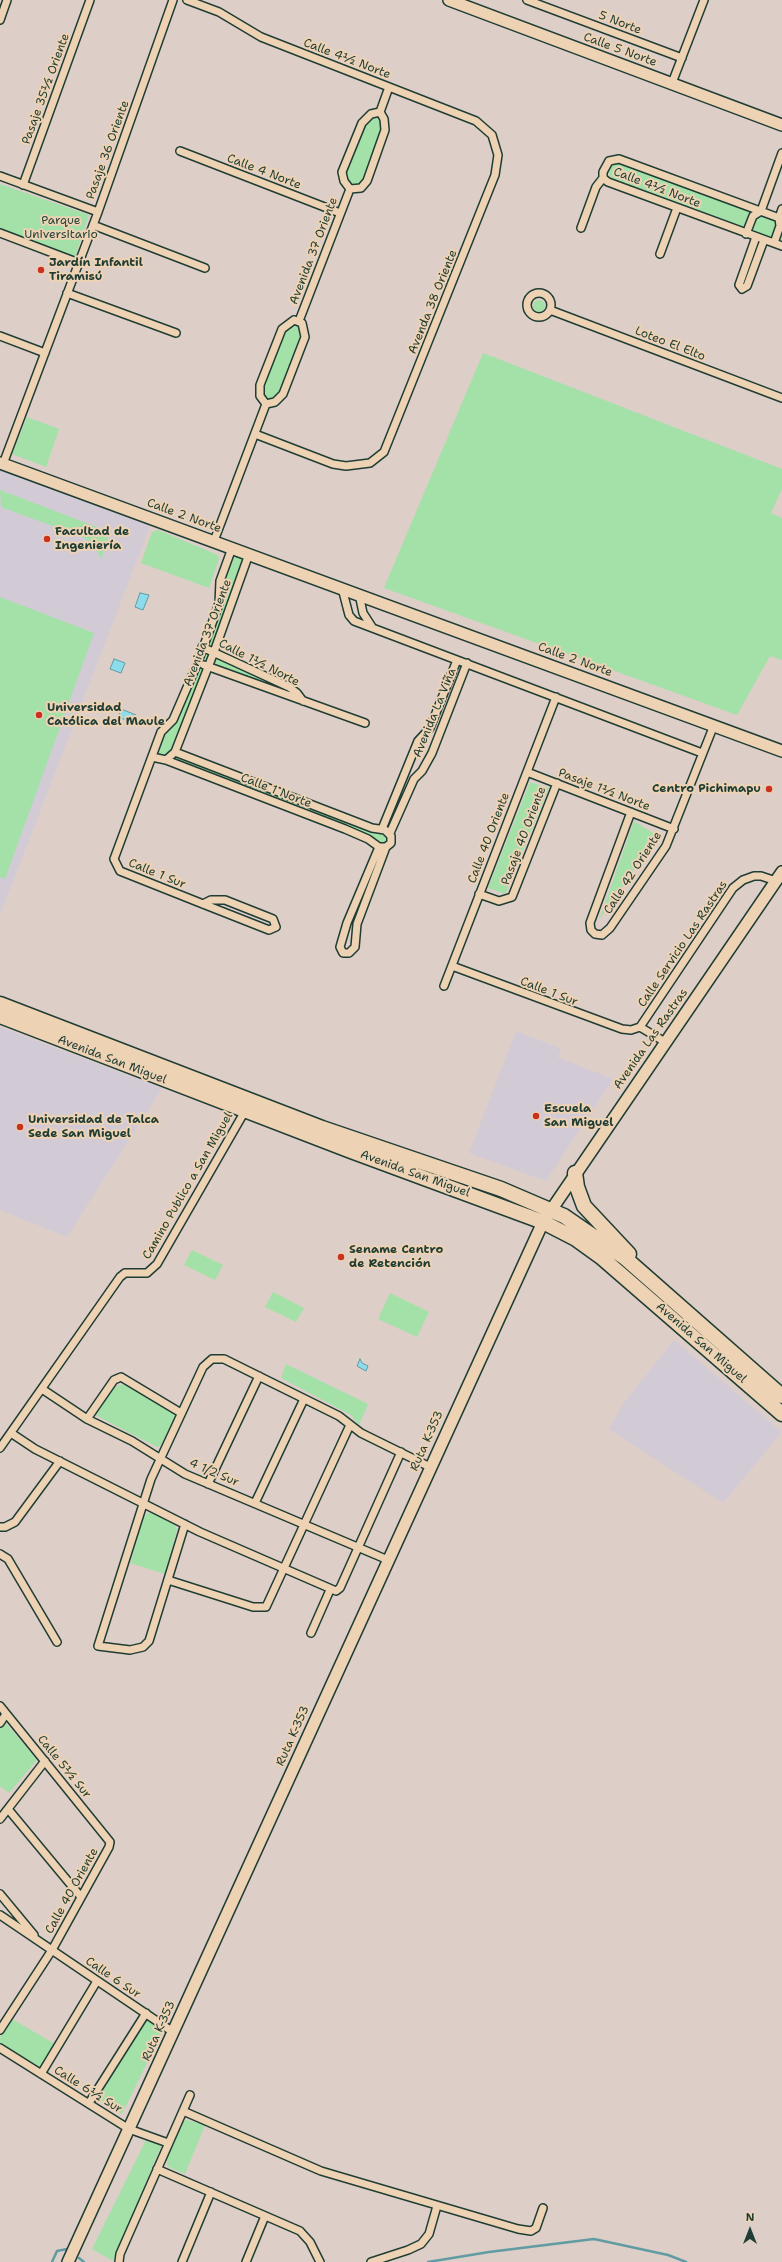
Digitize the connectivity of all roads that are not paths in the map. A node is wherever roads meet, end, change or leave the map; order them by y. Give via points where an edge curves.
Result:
1 (7, 0) edge
2 (90, 0) edge
3 (173, 0) edge
4 (187, 0) edge
5 (448, 0) edge
6 (528, 0) edge
7 (704, 0) edge
8 (0, 20) edge
9 (682, 58) junction
10 (672, 83) junction
11 (389, 86) junction
12 (380, 112) junction
13 (782, 125) edge
14 (495, 141) joint
15 (180, 151) dead end
16 (782, 153) edge
17 (0, 176) edge
18 (604, 178) junction
19 (23, 185) junction
20 (350, 189) junction
21 (677, 208) junction
22 (782, 209) edge
23 (761, 211) junction
24 (98, 212) junction
25 (340, 213) junction
26 (780, 218) edge
27 (92, 225) junction
28 (581, 228) dead end
29 (0, 233) edge
30 (746, 234) junction
31 (756, 237) junction
32 (764, 240) junction
33 (774, 243) junction
34 (782, 246) edge
35 (660, 254) dead end
36 (79, 263) junction
37 (204, 268) dead end
38 (67, 293) junction
39 (550, 310) dead end
40 (299, 321) junction
41 (176, 333) dead end
42 (0, 336) edge
43 (45, 353) junction
44 (782, 398) edge
45 (266, 404) junction
46 (255, 434) junction
47 (2, 464) edge
48 (214, 541) junction
49 (232, 548) junction
50 (249, 554) junction
51 (342, 588) junction
52 (359, 594) junction
53 (372, 627) junction
54 (202, 647) junction
55 (214, 652) junction
56 (457, 660) junction
57 (198, 662) junction
58 (467, 663) junction
59 (207, 666) junction
60 (556, 697) junction
61 (303, 701) junction
62 (175, 716) junction
63 (186, 719) junction
64 (365, 723) dead end
65 (714, 726) junction
66 (782, 751) edge
67 (175, 752) junction
68 (702, 754) junction
69 (152, 757) junction
70 (166, 760) junction
71 (527, 772) junction
72 (557, 783) junction
73 (631, 812) junction
74 (381, 829) junction
75 (674, 829) junction
76 (390, 833) junction
77 (380, 846) junction
78 (115, 855) joint
79 (779, 876) edge
80 (479, 894) junction
81 (203, 904) junction
82 (452, 966) junction
83 (444, 986) dead end
84 (0, 1004) edge
85 (0, 1016) edge
86 (640, 1027) junction
87 (665, 1042) junction
88 (245, 1111) junction
89 (575, 1173) junction
90 (550, 1209) junction
91 (543, 1222) junction
92 (642, 1272) junction
93 (259, 1376) junction
94 (42, 1389) junction
95 (782, 1396) edge
96 (304, 1399) junction
97 (181, 1413) junction
98 (782, 1414) edge
99 (87, 1419) junction
100 (350, 1425) junction
101 (11, 1433) junction
102 (0, 1448) edge
103 (401, 1452) junction
104 (160, 1458) junction
105 (60, 1461) junction
106 (430, 1467) junction
107 (208, 1484) junction
108 (142, 1503) junction
109 (255, 1503) junction
110 (185, 1524) junction
111 (305, 1524) junction
112 (0, 1526) edge
113 (359, 1548) junction
114 (0, 1554) edge
115 (388, 1560) junction
116 (285, 1570) junction
117 (168, 1580) junction
118 (330, 1590) junction
119 (311, 1633) dead end
120 (57, 1642) dead end
121 (0, 1706) edge
122 (6, 1714) junction
123 (0, 1722) edge
124 (45, 1761) junction
125 (8, 1809) junction
126 (0, 1819) edge
127 (110, 1842) joint
128 (0, 1894) edge
129 (81, 1897) junction
130 (0, 1916) edge
131 (39, 1942) junction
132 (52, 1950) junction
133 (97, 1981) junction
134 (146, 2013) junction
135 (0, 2030) edge
136 (174, 2032) junction
137 (0, 2048) edge
138 (41, 2074) junction
139 (190, 2095) dead end
140 (89, 2103) junction
141 (183, 2111) junction
142 (129, 2129) junction
143 (168, 2143) junction
144 (157, 2169) junction
145 (211, 2192) junction
146 (437, 2206) junction
147 (543, 2208) dead end
148 (265, 2216) junction
149 (68, 2262) edge
150 (119, 2262) edge
151 (182, 2262) edge
152 (246, 2262) edge
153 (320, 2262) edge
154 (371, 2262) edge

1 - 8 street
2 - 19 street, Pasaje 35½ Oriente
3 - 24 street, Pasaje 36 Oriente
4 - 11 street, Calle 4½ Norte via 219,12 262,37
5 - 10 street, Calle 5 Norte
6 - 9 street, 5 Norte
7 - 9 street
9 - 10 street
10 - 13 street, Calle 5 Norte
11 - 12 street
11 - 14 street, Calle 4½ Norte via 476,121
12 - 20 street, Avenida 37 Oriente via 385,130 367,181 361,188
12 - 20 street, Avenida 37 Oriente via 371,114 362,123 342,172 344,181
14 - 46 street, Avenda 38 Oriente via 498,162 492,183 389,442 380,456 370,463 352,466 334,464
15 - 25 street, Calle 4 Norte
16 - 23 street
17 - 19 street
18 - 21 street, Calle 4½ Norte via 608,182
18 - 23 street, Calle 4½ Norte via 603,172 607,163 616,158
18 - 28 street via 597,184
19 - 24 street
20 - 25 street, Avenida 37 Oriente
21 - 30 street, Calle 4½ Norte
21 - 35 street
22 - 26 street
23 - 26 street, Calle 4½ Norte
23 - 30 street via 753,216
24 - 27 street, Pasaje 36 Oriente
25 - 40 street, Avenida 37 Oriente
26 - 33 street
27 - 36 street, Pasaje 36 Oriente
27 - 37 street
29 - 36 street
30 - 31 street, Calle 4½ Norte
31 - 32 street, Calle 4½ Norte
31 - 32 street via 739,285 742,289 747,286
32 - 33 street, Calle 4½ Norte
33 - 34 street, Calle 4½ Norte
36 - 38 street, Pasaje 36 Oriente
38 - 41 street
38 - 43 street, Pasaje 36 Oriente
39 - 44 street, Loteo El Elto
40 - 45 street, Avenida 37 Oriente via 304,327 305,337 279,399
40 - 45 street, Avenida 37 Oriente via 289,322 282,329 260,385 260,396
42 - 43 street
43 - 47 street, Pasaje 36 Oriente
45 - 46 street
46 - 48 street
47 - 48 street, Calle 2 Norte
48 - 49 street, Calle 2 Norte
49 - 50 street, Calle 2 Norte
49 - 54 street, Avenida 37 Oriente via 220,581 219,604
50 - 51 street, Calle 2 Norte
50 - 55 street, Avenida 37 Oriente
51 - 52 street, Calle 2 Norte
51 - 53 street via 352,619
52 - 53 street via 363,613
52 - 65 street, Calle 2 Norte
53 - 56 street
54 - 55 street, Calle 1½ Norte
54 - 57 street, Avenida 37 Oriente
55 - 59 street, Avenida 37 Oriente
55 - 61 street, Calle 1½ Norte via 289,687
56 - 58 street
56 - 74 street, Avenida La Viña via 433,721 418,741
57 - 59 street, Calle 1½ Norte
57 - 62 street, Avenida 37 Oriente
58 - 60 street
58 - 76 street, Avenida La Viña via 432,753 422,771 414,779
59 - 61 street, Calle 1½ Norte
59 - 63 street, Avenida 37 Oriente
60 - 68 street
60 - 71 street, Calle 40 Oriente
61 - 64 street, Calle 1½ Norte
62 - 63 street
62 - 69 street, Avenida 37 Oriente via 161,732
63 - 67 street, Avenida 37 Oriente
65 - 66 street, Calle 2 Norte
65 - 68 street, Calle 42 Oriente
67 - 70 street, Avenida 37 Oriente
67 - 74 street, Calle 1 Norte
68 - 75 street, Calle 42 Oriente
69 - 70 street
69 - 78 street, Avenida 37 Oriente
70 - 77 street, Calle 1 Norte via 345,829
71 - 72 street, Pasaje 1½ Norte
71 - 80 street, Calle 40 Oriente
72 - 73 street, Pasaje 1½ Norte
72 - 80 street, Pasaje 40 Oriente via 512,897 499,901
73 - 75 street, Pasaje 1½ Norte
73 - 75 street, Calle 42 Oriente via 590,923 592,933 602,935 610,928 666,846
74 - 76 street, Calle 1 Norte
74 - 77 street, Avenida La Viña via 373,838
76 - 77 street, Avenida La Viña via 391,843
77 - 77 street via 347,923 340,947 343,953 349,953 354,947 357,924
78 - 81 street, Calle 1 Sur via 115,864 120,872
79 - 86 street, Calle Servicio Las Rastras via 754,876 738,884
79 - 87 street, Avenida Las Rastras
80 - 82 street, Calle 40 Oriente
81 - 81 street, Calle 1 Sur via 269,930 276,927 273,919 225,900 211,900
82 - 83 street, Calle 40 Oriente
82 - 86 street, Calle 1 Sur via 622,1029
84 - 90 highway, Avenida San Miguel via 322,1128 501,1189
85 - 88 highway, Avenida San Miguel
86 - 87 street
87 - 89 street, Avenida Las Rastras
88 - 91 highway, Avenida San Miguel
88 - 94 street, Camino Publico a San Miguel via 158,1264 146,1273 124,1273 120,1277
89 - 90 street, Avenida Las Rastras
89 - 92 highway via 576,1187 584,1206 624,1247
90 - 91 street, Avenida Las Rastras
90 - 92 highway, Avenida San Miguel via 607,1244
91 - 98 highway, Avenida San Miguel via 601,1257
91 - 106 street, Ruta K-353
92 - 95 highway, Avenida San Miguel
93 - 96 street
93 - 97 street via 224,1359 212,1359 205,1363
93 - 107 street
94 - 99 street, 4 1/2 Sur
94 - 101 street, Camino Publico a San Miguel
96 - 100 street via 339,1416
96 - 109 street
97 - 99 street via 121,1377 114,1380
97 - 104 street
99 - 104 street, 4 1/2 Sur
100 - 103 street
100 - 111 street
101 - 102 street, Camino Publico a San Miguel
101 - 105 street
103 - 106 street
103 - 113 street
104 - 107 street, 4 1/2 Sur via 185,1474
104 - 108 street
105 - 108 street
105 - 112 street via 15,1522 5,1527
106 - 115 street, Ruta K-353
107 - 109 street, 4 1/2 Sur
108 - 110 street
108 - 117 street via 98,1646 130,1650 143,1648 149,1641
109 - 111 street, 4 1/2 Sur
110 - 116 street
110 - 117 street
111 - 113 street, 4 1/2 Sur
111 - 116 street
113 - 115 street, 4 1/2 Sur
113 - 118 street via 340,1588 336,1591
114 - 120 street via 8,1559
115 - 136 street, Ruta K-353
116 - 117 street via 266,1607 253,1607
116 - 118 street
118 - 119 street
121 - 122 street, Calle 5½ Sur
122 - 123 street
122 - 124 street, Calle 5½ Sur
124 - 125 street
124 - 127 street, Calle 5½ Sur
125 - 126 street
125 - 129 street
127 - 129 street, Calle 40 Oriente
128 - 131 street, Calle 6 Sur
129 - 132 street, Calle 40 Oriente
130 - 131 street, Calle 6 Sur
131 - 132 street, Calle 6 Sur
132 - 133 street, Calle 6 Sur
132 - 135 street
133 - 134 street, Calle 6 Sur
133 - 138 street
134 - 136 street, Calle 6 Sur
134 - 140 street
136 - 142 street, Ruta K-353
137 - 138 street, Calle 6½ Sur
138 - 140 street, Calle 6½ Sur
139 - 141 street
140 - 142 street, Calle 6½ Sur
141 - 143 street
141 - 146 street via 321,2171
142 - 143 street, Calle 6½ Sur
142 - 149 street, Ruta K-353
143 - 144 street
144 - 145 street
144 - 150 street via 120,2254
145 - 148 street
145 - 151 street
146 - 147 street via 531,2231 538,2225
146 - 154 street via 430,2234 421,2244
148 - 152 street
148 - 153 street via 300,2231 310,2242

